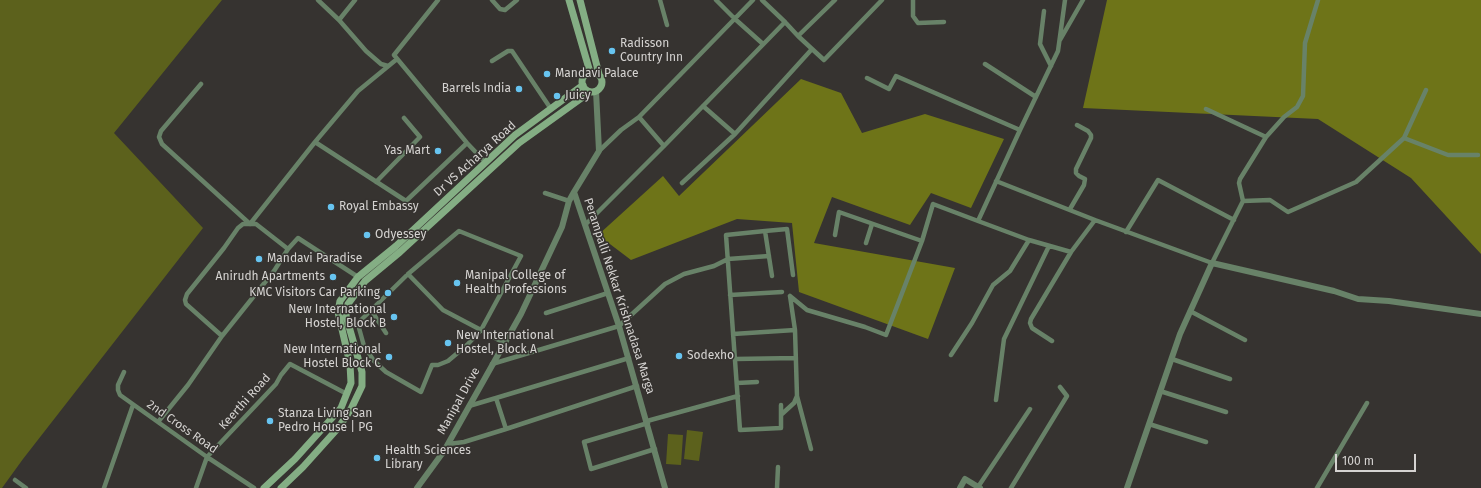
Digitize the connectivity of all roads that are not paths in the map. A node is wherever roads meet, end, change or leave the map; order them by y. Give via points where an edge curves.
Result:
1 (318, 0) edge
2 (355, 0) edge
3 (438, 0) edge
4 (492, 0) edge
5 (517, 0) edge
6 (569, 0) edge
7 (580, 0) edge
8 (660, 0) edge
9 (716, 0) edge
10 (753, 0) edge
11 (762, 0) edge
12 (835, 0) edge
13 (882, 0) edge
14 (914, 0) edge
15 (1064, 0) edge
16 (1083, 0) edge
17 (1318, 0) edge
18 (1044, 11) dead end
19 (735, 19) junction
20 (339, 20) junction
21 (785, 22) junction
22 (944, 22) dead end
23 (667, 25) dead end
24 (798, 36) junction
25 (1059, 43) junction
26 (763, 44) junction
27 (812, 49) junction
28 (397, 59) junction
29 (492, 61) dead end
30 (985, 64) dead end
31 (388, 66) junction
32 (1051, 66) junction
33 (590, 72) junction
34 (599, 74) junction
35 (868, 78) dead end
36 (201, 84) dead end
37 (583, 85) junction
38 (1426, 90) dead end
39 (593, 91) junction
40 (1036, 97) junction
41 (703, 106) junction
42 (551, 109) junction
43 (1206, 109) dead end
44 (598, 116) dead end
45 (639, 117) junction
46 (404, 118) dead end
47 (1077, 125) dead end
48 (1020, 130) junction
49 (736, 134) junction
50 (1266, 138) junction
51 (1404, 138) junction
52 (315, 142) junction
53 (467, 142) junction
54 (664, 146) junction
55 (599, 151) junction
56 (1478, 155) dead end
57 (485, 162) junction
58 (996, 181) junction
59 (376, 182) junction
60 (682, 183) dead end
61 (574, 192) junction
62 (545, 193) dead end
63 (569, 201) junction
64 (1243, 201) junction
65 (1070, 209) junction
66 (1095, 220) junction
67 (1234, 220) junction
68 (978, 221) junction
69 (250, 224) junction
70 (872, 224) junction
71 (585, 226) junction
72 (765, 231) junction
73 (1126, 232) junction
74 (835, 235) dead end
75 (1029, 240) junction
76 (922, 241) junction
77 (866, 243) dead end
78 (1049, 246) junction
79 (398, 249) junction
80 (288, 250) junction
81 (1071, 252) junction
82 (769, 256) junction
83 (728, 259) junction
84 (1212, 263) junction
85 (408, 274) junction
86 (793, 275) dead end
87 (772, 276) dead end
88 (358, 277) junction
89 (782, 292) dead end
90 (608, 293) junction
91 (730, 295) junction
92 (371, 310) junction
93 (1190, 311) junction
94 (546, 313) dead end
95 (1481, 314) edge
96 (619, 326) junction
97 (481, 330) junction
98 (795, 330) junction
99 (386, 333) dead end
100 (733, 334) junction
101 (222, 336) junction
102 (1245, 340) dead end
103 (1052, 341) dead end
104 (504, 343) junction
105 (951, 355) dead end
106 (629, 358) junction
107 (796, 358) junction
108 (735, 359) junction
109 (1172, 359) junction
110 (492, 364) junction
111 (124, 372) dead end
112 (1230, 380) dead end
113 (757, 382) dead end
114 (737, 383) junction
115 (637, 386) junction
116 (1060, 387) dead end
117 (1160, 391) junction
118 (347, 394) junction
119 (738, 396) junction
120 (797, 396) junction
121 (496, 398) junction
122 (996, 400) dead end
123 (1367, 403) dead end
124 (133, 405) junction
125 (781, 405) dead end
126 (469, 406) junction
127 (1030, 409) dead end
128 (1226, 412) dead end
129 (782, 414) junction
130 (158, 422) junction
131 (647, 422) junction
132 (1149, 424) junction
133 (506, 429) junction
134 (1206, 442) dead end
135 (448, 444) junction
136 (655, 449) junction
137 (811, 449) dead end
138 (207, 457) junction
139 (295, 459) junction
140 (303, 467) junction
141 (778, 467) dead end
142 (15, 480) dead end
143 (979, 487) edge
144 (26, 488) edge
145 (104, 488) edge
146 (196, 488) edge
147 (254, 488) edge
148 (264, 488) edge
149 (281, 488) edge
150 (417, 488) edge
151 (665, 488) edge
152 (777, 488) edge
153 (960, 488) edge
154 (1011, 488) edge
155 (1127, 488) edge
156 (1317, 488) edge

1 - 20 street
2 - 20 street
3 - 28 street via 394,55
4 - 5 street via 500,9 505,10
6 - 33 main road
7 - 34 main road
8 - 23 street
9 - 19 street
10 - 19 street
11 - 21 street
12 - 24 street
13 - 27 street via 824,60
14 - 22 street via 913,16 918,23
15 - 25 street
16 - 25 street
17 - 50 street via 1305,43 1303,96 1297,107 1284,117
18 - 32 street via 1040,44
19 - 26 street
19 - 45 street
20 - 31 street via 366,51 381,64
21 - 24 street
21 - 26 street
24 - 27 street
25 - 32 street via 1058,52
26 - 41 street
27 - 49 street
28 - 31 street
28 - 53 street
29 - 42 street via 512,51
30 - 40 street
31 - 52 street via 358,91
32 - 40 street
33 - 34 main road
33 - 37 main road via 582,78
34 - 39 main road via 602,84 599,89
35 - 48 street via 889,89 896,76
36 - 69 street via 161,131 159,138 162,144
37 - 39 main road via 584,88
37 - 42 main road, Dr VS Acharya Road
38 - 51 street
39 - 44 street
39 - 55 street
39 - 79 main road, Dr VS Acharya Road via 519,143
40 - 48 street
41 - 49 street
41 - 54 street
42 - 57 main road, Dr VS Acharya Road
43 - 50 street
45 - 54 street
45 - 55 street
46 - 59 street via 420,137
47 - 65 street via 1088,132 1091,138 1076,170 1079,176 1085,179 1084,185
48 - 58 street
49 - 60 street
50 - 64 street via 1240,179
51 - 56 street via 1448,155
51 - 64 street via 1356,182 1288,212 1270,200
52 - 59 street
52 - 69 street
53 - 57 street
53 - 59 street via 406,201
54 - 71 street
55 - 61 street, Perampalli Nekkar Krishnadasa Marga
57 - 79 main road, Dr VS Acharya Road
58 - 65 street
58 - 68 street
61 - 63 street, Manipal Drive
61 - 71 street, Perampalli Nekkar Krishnadasa Marga
62 - 63 street
63 - 104 street, Manipal Drive via 562,227 521,314
64 - 67 street
65 - 66 street
66 - 73 street
66 - 81 street
67 - 73 street via 1158,180
67 - 84 street
68 - 75 street
68 - 76 street via 934,204
69 - 80 street via 256,224
69 - 101 street via 243,224 238,228 185,297 186,304
70 - 74 street via 839,212
70 - 76 street
70 - 77 street
71 - 90 street, Perampalli Nekkar Krishnadasa Marga
72 - 82 street
72 - 83 street via 726,234
72 - 86 street via 787,229
73 - 84 street
75 - 78 street
75 - 105 street via 1010,271 993,285
76 - 98 street via 886,335 806,310 790,296
78 - 81 street
78 - 122 street via 1004,339
79 - 88 main road, Dr VS Acharya Road
79 - 140 main road, Dr VS Acharya Road via 365,281 348,304 346,316 362,372 362,386 339,427
80 - 88 street via 298,238
80 - 101 street
81 - 103 street via 1030,323 1032,328
82 - 83 street
82 - 87 street
83 - 91 street
83 - 96 street via 714,266 684,274 665,284
84 - 93 street
84 - 95 street via 1334,291 1358,299
85 - 92 street
85 - 97 street via 443,310
85 - 97 street via 459,231 521,256
88 - 118 main road, Dr VS Acharya Road via 340,301 338,312 350,364 351,383
89 - 91 street
90 - 94 street
90 - 96 street, Perampalli Nekkar Krishnadasa Marga
91 - 100 street
92 - 97 street via 360,321 359,328 364,346 386,372 421,392 432,365 448,361
92 - 99 street
93 - 102 street
93 - 109 street
96 - 106 street, Perampalli Nekkar Krishnadasa Marga
96 - 110 street
97 - 104 street
98 - 100 street
98 - 107 street
100 - 108 street
101 - 130 street
104 - 110 street, Manipal Drive
106 - 115 street, Perampalli Nekkar Krishnadasa Marga
106 - 121 street
107 - 108 street
107 - 120 street
108 - 114 street
109 - 112 street
109 - 117 street
110 - 126 street, Manipal Drive
111 - 124 street, 2nd Cross Road via 118,390 120,395
113 - 114 street
114 - 119 street
115 - 131 street, Perampalli Nekkar Krishnadasa Marga
115 - 133 street
116 - 154 street via 1067,396
117 - 128 street
117 - 132 street
118 - 138 street, Keerthi Road via 290,364 276,384
118 - 139 main road, Dr VS Acharya Road via 342,408
119 - 129 street via 740,430 781,428
119 - 131 street
120 - 129 street via 794,403
120 - 137 street
121 - 126 street
121 - 133 street
123 - 156 street
124 - 130 street, 2nd Cross Road
124 - 145 street
125 - 129 street
126 - 135 street, Manipal Drive
127 - 143 street
130 - 138 street, 2nd Cross Road
131 - 136 street, Perampalli Nekkar Krishnadasa Marga
131 - 136 street via 584,442 591,469
132 - 134 street
132 - 155 street
133 - 135 street via 464,442
135 - 150 street, Manipal Drive
136 - 151 street, Perampalli Nekkar Krishnadasa Marga
138 - 146 street, Keerthi Road
138 - 147 street, 2nd Cross Road
139 - 140 main road
139 - 148 main road, Dr VS Acharya Road
140 - 149 main road, Dr VS Acharya Road
141 - 152 street
142 - 144 street
143 - 153 street via 965,479

